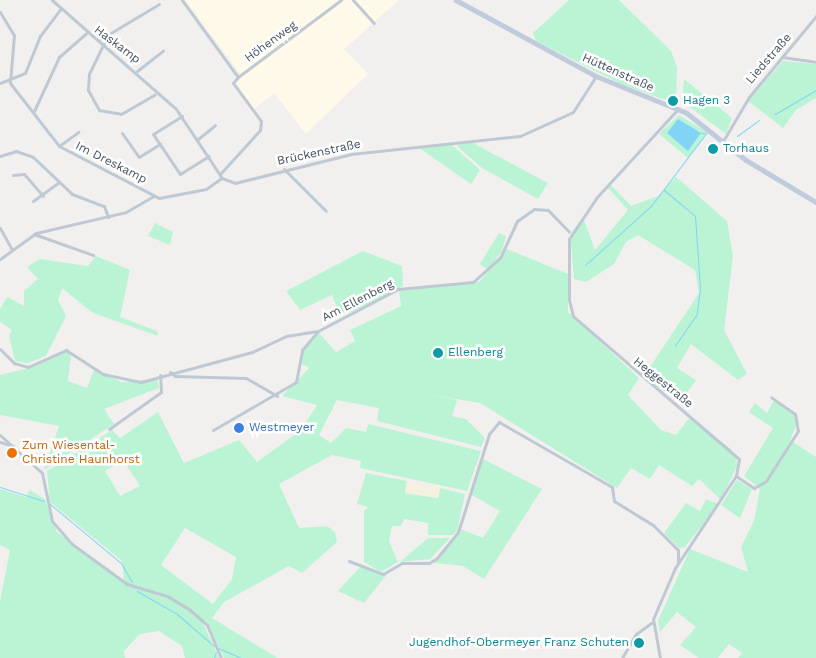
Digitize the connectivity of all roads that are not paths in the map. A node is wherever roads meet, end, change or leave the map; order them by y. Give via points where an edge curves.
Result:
1 (52, 0) edge
2 (182, 0) edge
3 (341, 0) edge
4 (353, 0) edge
5 (456, 0) edge
6 (159, 4) dead end
7 (61, 8) junction
8 (0, 12) edge
9 (816, 16) edge
10 (374, 23) dead end
11 (87, 33) junction
12 (99, 40) junction
13 (104, 43) junction
14 (163, 51) dead end
15 (782, 57) junction
16 (816, 62) edge
17 (137, 71) junction
18 (596, 76) junction
19 (238, 77) junction
20 (0, 83) edge
21 (10, 83) junction
22 (155, 94) junction
23 (678, 108) junction
24 (34, 111) junction
25 (182, 116) junction
26 (215, 125) dead end
27 (78, 132) dead end
28 (122, 133) dead end
29 (198, 139) junction
30 (723, 141) junction
31 (160, 144) junction
32 (59, 146) junction
33 (0, 156) edge
34 (209, 156) junction
35 (284, 169) junction
36 (13, 175) dead end
37 (221, 176) junction
38 (58, 183) junction
39 (43, 196) junction
40 (154, 196) junction
41 (32, 201) dead end
42 (816, 202) edge
43 (326, 211) dead end
44 (108, 217) junction
45 (0, 228) edge
46 (569, 232) junction
47 (34, 234) junction
48 (12, 250) junction
49 (93, 255) dead end
50 (0, 259) edge
51 (318, 331) junction
52 (0, 349) edge
53 (170, 372) junction
54 (160, 375) junction
55 (277, 396) junction
56 (771, 397) dead end
57 (109, 429) dead end
58 (213, 430) dead end
59 (0, 435) edge
60 (0, 442) edge
61 (14, 446) junction
62 (736, 476) junction
63 (687, 549) junction
64 (678, 550) junction
65 (349, 561) dead end
66 (678, 563) junction
67 (651, 623) junction
68 (221, 658) edge
69 (622, 658) edge
70 (660, 658) edge

1 - 7 street, Haskamp
2 - 19 street, Höhenweg
3 - 19 street, Höhenweg
4 - 10 street
5 - 18 main road, Hüttenstraße
6 - 12 street
7 - 11 street, Haskamp
7 - 21 street via 43,31 25,73
8 - 21 street via 14,35
9 - 15 street, Liedstraße
11 - 12 street, Haskamp
11 - 24 street via 59,57
12 - 13 street, Haskamp
13 - 17 street, Haskamp
13 - 22 street via 89,74 88,90 99,110 121,114
14 - 17 street
15 - 16 street
15 - 30 street, Liedstraße via 745,102
17 - 22 street, Haskamp
18 - 23 main road, Hüttenstraße
18 - 35 street, Brückenstraße via 573,112 520,136 351,154
19 - 37 street via 233,82 261,121 260,130
20 - 21 street
21 - 24 street, Im Dreskamp
22 - 25 street, Haskamp
23 - 30 main road, Hüttenstraße
23 - 46 street
24 - 32 street, Im Dreskamp
25 - 29 street, Haskamp
25 - 31 street via 153,134
26 - 29 street
27 - 32 street, Im Dreskamp
28 - 31 street via 139,157
29 - 34 street, Haskamp
30 - 42 main road, Hüttenstraße
31 - 34 street via 180,174
32 - 40 street, Im Dreskamp
33 - 38 street via 22,152 43,165
34 - 37 street, Haskamp
35 - 37 street, Brückenstraße via 236,183
35 - 43 street
36 - 39 street via 24,174
37 - 40 street via 206,189
38 - 39 street
38 - 44 street via 104,206
39 - 41 street
40 - 44 street
44 - 47 street
45 - 48 street
46 - 51 street, Am Ellenberg via 548,210 534,209 515,222 500,258 479,279 460,285 398,289
46 - 62 street, Heggestraße via 568,300 573,316 635,374 734,451 740,464
47 - 48 street
47 - 49 street
48 - 50 street
51 - 53 street, Am Ellenberg via 286,336 252,352
51 - 55 street, Am Ellenberg via 302,350 296,382
52 - 54 street, Am Ellenberg via 21,366 36,365 66,350 88,366 123,380 141,382
53 - 54 street, Am Ellenberg
53 - 55 street, Am Ellenberg via 175,376 246,378
54 - 57 street via 161,392
55 - 58 street, Am Ellenberg
56 - 62 street via 795,414 798,431 766,481 754,488
59 - 61 street
60 - 61 street
61 - 68 street via 42,473 52,521 72,544 127,584 167,596 190,610 207,625
62 - 63 street
63 - 64 street
63 - 66 street
64 - 65 street via 653,524 614,501 612,487 499,422 489,434 458,532 433,561 402,564 381,574
64 - 66 street
66 - 67 street
67 - 69 street via 636,634
67 - 70 street

